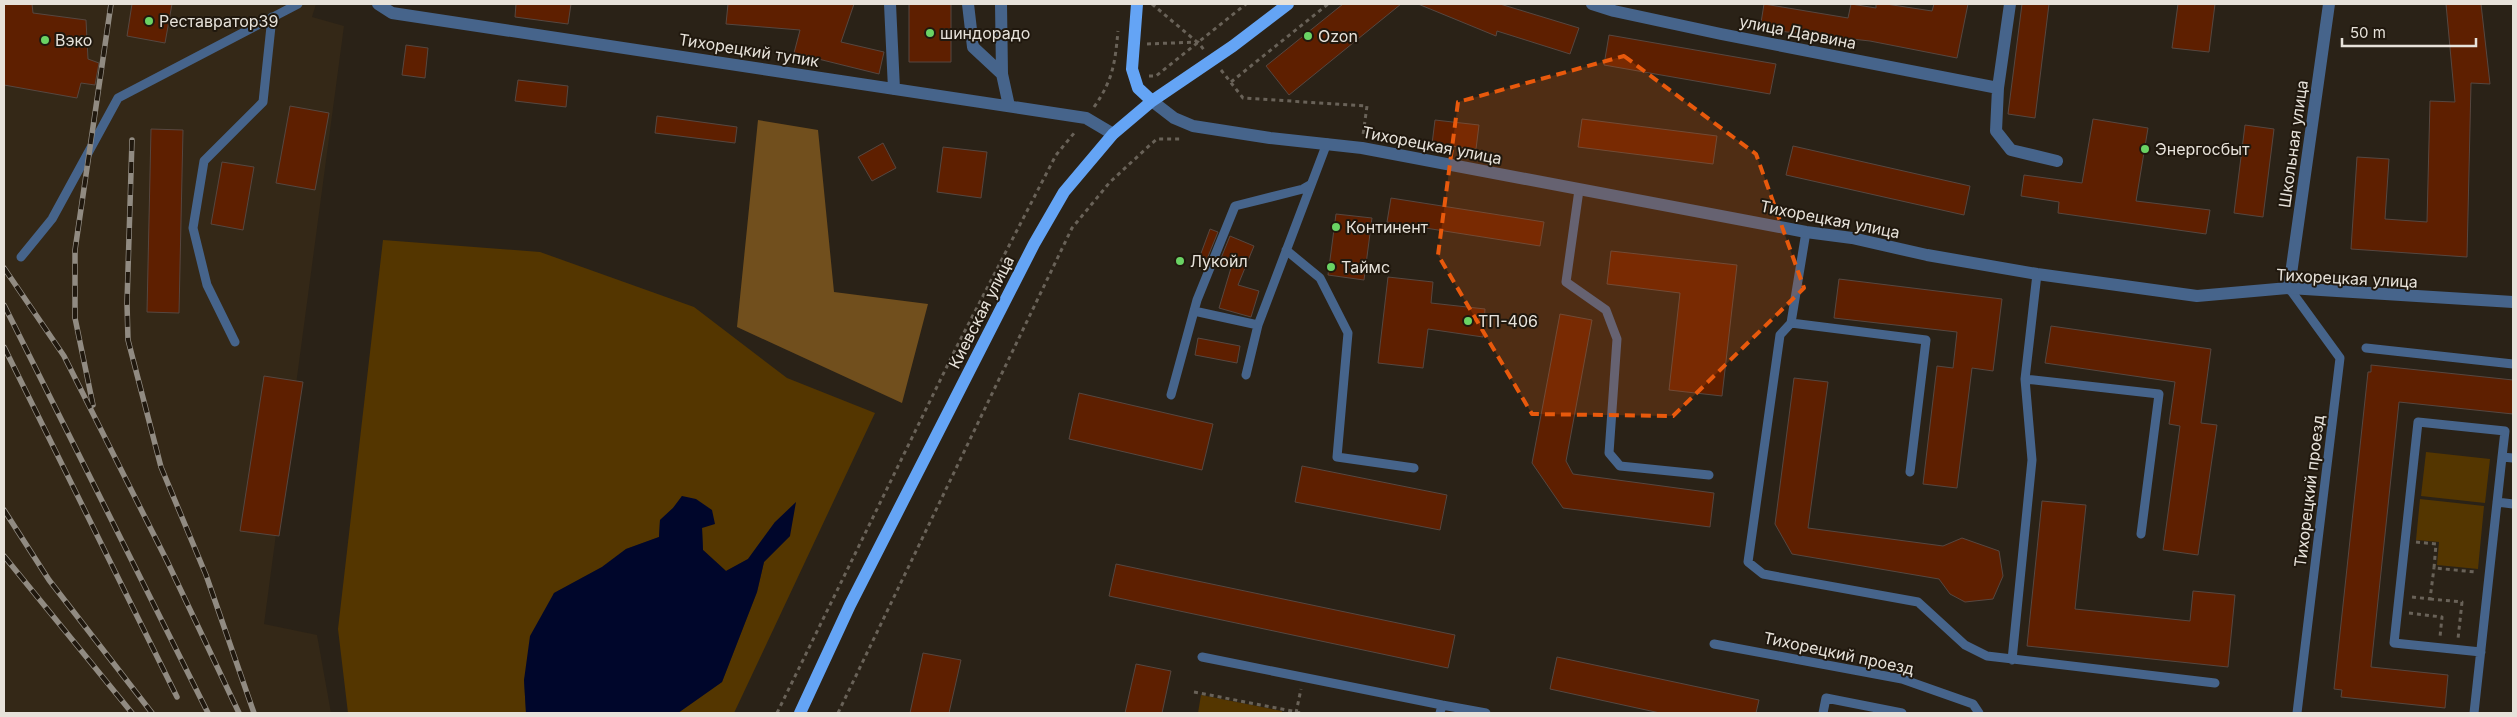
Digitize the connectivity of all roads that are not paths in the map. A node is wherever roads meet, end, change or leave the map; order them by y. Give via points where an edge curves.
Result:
1 (298, 4) edge
2 (378, 4) edge
3 (890, 4) edge
4 (968, 4) edge
5 (1001, 4) edge
6 (1137, 4) edge
7 (1288, 4) edge
8 (1592, 4) edge
9 (2010, 4) edge
10 (2329, 4) edge
11 (392, 8) edge
12 (272, 17) junction
13 (1002, 74) junction
14 (894, 88) junction
15 (1998, 88) junction
16 (1152, 101) junction
17 (1010, 106) junction
18 (1113, 134) junction
19 (1327, 143) junction
20 (2057, 161) dead end
21 (1310, 185) junction
22 (1579, 190) junction
23 (1806, 232) junction
24 (1286, 250) junction
25 (21, 257) dead end
26 (2037, 274) junction
27 (2290, 288) junction
28 (2513, 302) edge
29 (1194, 310) junction
30 (1791, 323) junction
31 (1258, 325) junction
32 (235, 342) dead end
33 (2366, 348) dead end
34 (2513, 364) edge
35 (1246, 375) dead end
36 (2025, 379) junction
37 (1171, 394) dead end
38 (2502, 457) junction
39 (2513, 458) edge
40 (1414, 468) dead end
41 (1910, 472) dead end
42 (1709, 475) dead end
43 (2497, 502) junction
44 (2513, 504) edge
45 (2140, 534) dead end
46 (1714, 644) dead end
47 (2481, 652) junction
48 (1202, 657) dead end
49 (2012, 660) junction
50 (2215, 683) dead end
51 (1441, 709) edge
52 (800, 713) edge
53 (1486, 713) edge
54 (1823, 713) edge
55 (1902, 713) edge
56 (1980, 713) edge
57 (2297, 713) edge
58 (2474, 713) edge

1 - 12 lane
2 - 11 street, Тихорецкий тупик
3 - 14 street
4 - 13 street via 973,47
5 - 13 street
6 - 16 main road via 1132,69 1138,88
7 - 16 main road, Киевская улица via 1213,61
8 - 15 street, улица Дарвина via 1721,34
9 - 15 street
10 - 27 street, Школьная улица
11 - 14 street, Тихорецкий тупик
12 - 25 lane via 118,98 52,219
12 - 32 lane via 263,102 204,162 193,228 207,285
13 - 17 street
14 - 17 street, Тихорецкий тупик
15 - 20 street via 1996,131 2011,150
16 - 18 main road, Киевская улица
16 - 19 street, Тихорецкая улица via 1174,118 1193,126
17 - 18 street, Тихорецкий тупик via 1086,118
18 - 52 main road, Киевская улица via 1064,192 1034,244 850,605
19 - 21 lane
19 - 22 street, Тихорецкая улица
21 - 24 lane
21 - 29 lane via 1235,206
22 - 23 street, Тихорецкая улица
22 - 42 lane via 1566,282 1606,310 1617,339 1609,453 1620,466
23 - 26 street, Тихорецкая улица
23 - 30 lane
24 - 31 lane
24 - 40 lane via 1320,278 1348,333 1336,457
26 - 27 street, Тихорецкая улица via 2197,296
26 - 36 lane
27 - 28 street, Тихорецкая улица
27 - 57 lane, Тихорецкий проезд via 2340,358
29 - 31 lane
29 - 37 lane
30 - 41 lane via 1926,340
30 - 49 lane via 1780,335 1748,562 1764,574 1918,602 1965,645 1987,656
31 - 35 lane
33 - 34 lane
36 - 45 lane via 2159,394
36 - 49 lane via 2032,460
38 - 39 lane
38 - 43 lane
38 - 47 lane via 2505,431 2418,422 2394,643
43 - 44 lane
43 - 47 lane
46 - 56 lane, Тихорецкий проезд via 1902,679 1973,704
47 - 58 lane
48 - 51 lane
49 - 50 lane
51 - 53 lane
54 - 55 lane via 1826,698

